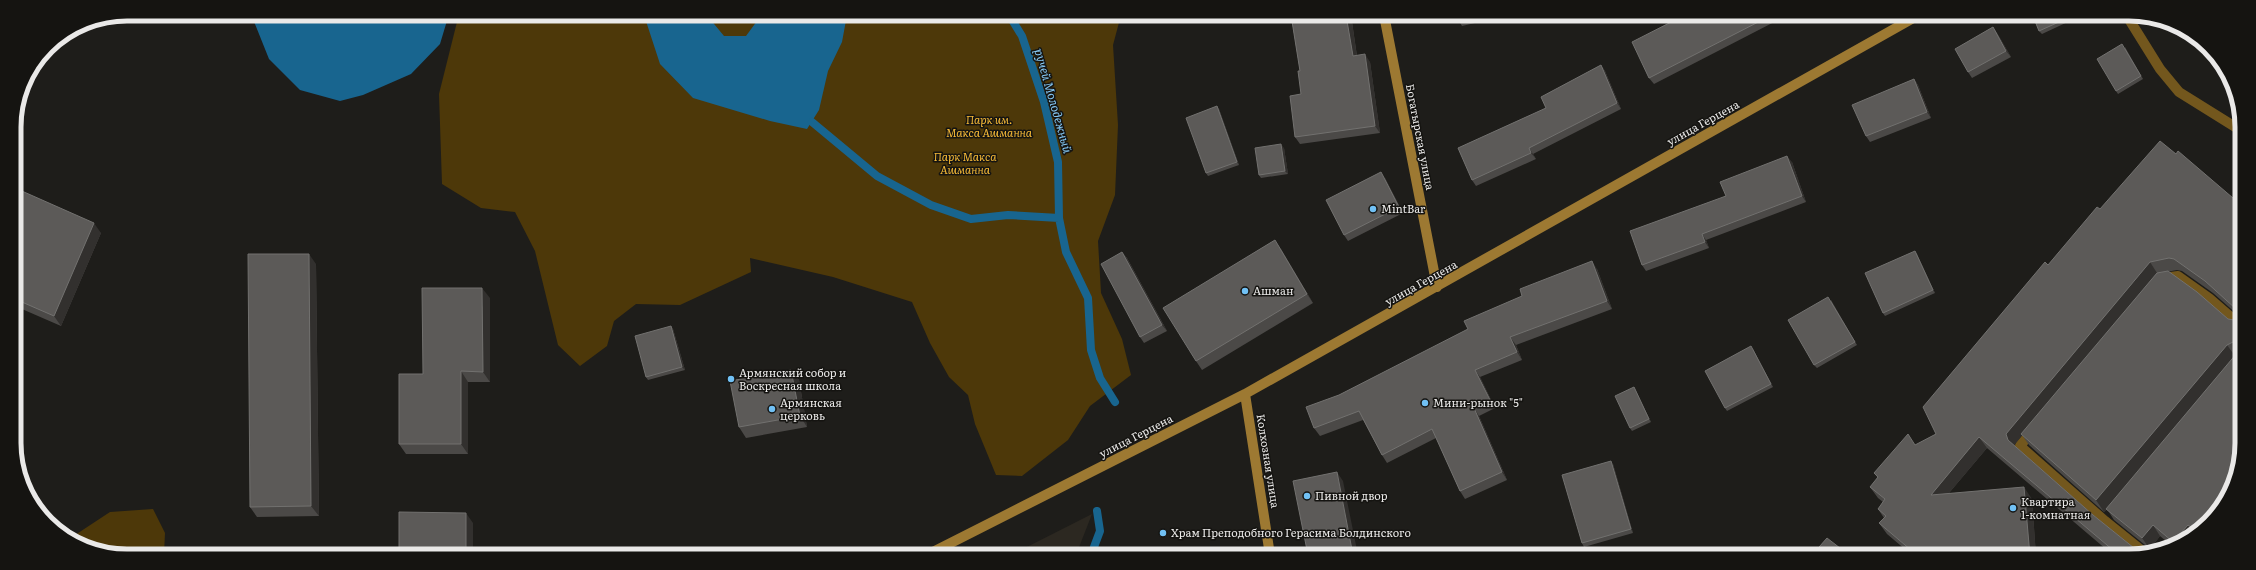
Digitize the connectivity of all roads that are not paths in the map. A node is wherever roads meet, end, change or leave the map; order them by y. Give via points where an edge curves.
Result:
1 (1385, 21) edge
2 (1909, 21) edge
3 (2130, 21) edge
4 (2235, 127) edge
5 (2157, 284) edge
6 (1437, 287) junction
7 (2235, 320) edge
8 (1246, 394) junction
9 (2040, 422) edge
10 (2140, 548) edge
11 (939, 549) edge
12 (1269, 549) edge

1 - 6 main road, Богатырская улица
2 - 6 main road, улица Герцена
3 - 4 street via 2160,69 2179,92
5 - 7 street via 2162,278 2178,276 2210,298
6 - 8 main road, улица Герцена
8 - 11 main road, улица Герцена
8 - 12 main road, Колхозная улица
9 - 10 street via 2020,446 2108,518

